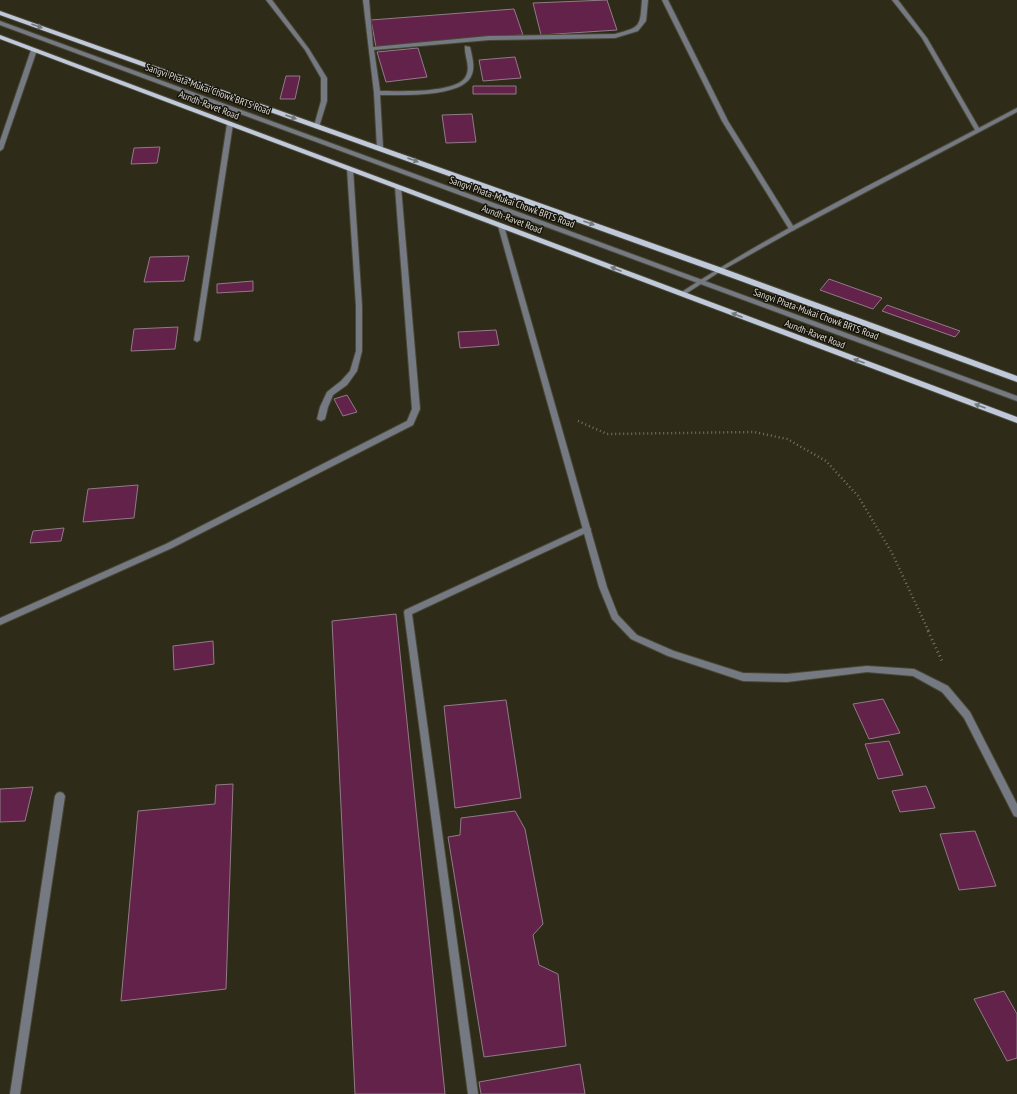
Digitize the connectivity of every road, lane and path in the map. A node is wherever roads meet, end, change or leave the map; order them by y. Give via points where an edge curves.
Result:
1 (269, 0) edge
2 (366, 0) edge
3 (645, 0) edge
4 (665, 0) edge
5 (895, 0) edge
6 (0, 13) edge
7 (0, 23) edge
8 (0, 37) edge
9 (467, 47) dead end
10 (371, 49) junction
11 (34, 50) junction
12 (377, 94) junction
13 (1017, 110) edge
14 (230, 124) junction
15 (317, 126) junction
16 (978, 130) junction
17 (380, 148) junction
18 (0, 149) edge
19 (350, 169) junction
20 (398, 187) junction
21 (501, 226) junction
22 (792, 229) junction
23 (719, 270) junction
24 (700, 283) junction
25 (682, 294) junction
26 (197, 340) dead end
27 (1017, 379) edge
28 (1017, 399) edge
29 (552, 405) junction
30 (321, 419) dead end
31 (1017, 420) edge
32 (587, 529) junction
33 (0, 622) edge
34 (944, 666) dead end
35 (60, 796) dead end
36 (1017, 813) edge
37 (15, 1094) edge
38 (473, 1094) edge

1 - 15 street via 307,50 324,78 324,101
2 - 10 street
3 - 10 street via 643,21 636,30 615,36 489,38
4 - 22 street via 725,121
5 - 16 street via 924,38
6 -> 15 main road, Aundh-Ravet Road
7 - 24 street, Sangvi Phata-Mukai Chowk BRTS Road
8 - 11 main road, Aundh-Ravet Road
9 - 12 street via 471,67 465,82 446,89 425,92
10 - 12 street
11 - 14 main road, Aundh-Ravet Road
11 - 18 street
12 - 17 street
13 - 16 street
14 - 19 main road, Aundh-Ravet Road
14 - 26 street
15 - 17 main road, Aundh-Ravet Road
16 - 22 street
17 -> 23 main road, Aundh-Ravet Road
19 - 20 main road, Aundh-Ravet Road
19 - 30 street via 359,306 359,351 353,371 344,383 330,394
20 - 21 main road, Aundh-Ravet Road
20 - 33 street via 416,410 410,423 169,546
25 -> 21 main road, Aundh-Ravet Road
21 - 29 street
22 - 23 street
23 - 24 street
23 - 27 main road, Aundh-Ravet Road
24 - 25 street
24 - 28 street, Sangvi Phata-Mukai Chowk BRTS Road
31 -> 25 main road, Aundh-Ravet Road
29 - 32 street
29 - 34 path via 583,424 607,434 754,432 787,439 826,461 858,496 892,553
32 - 36 street via 603,587 615,617 634,636 671,654 743,677 787,678 867,669 914,673 945,689 967,715
32 - 38 street via 408,612
35 - 37 street

